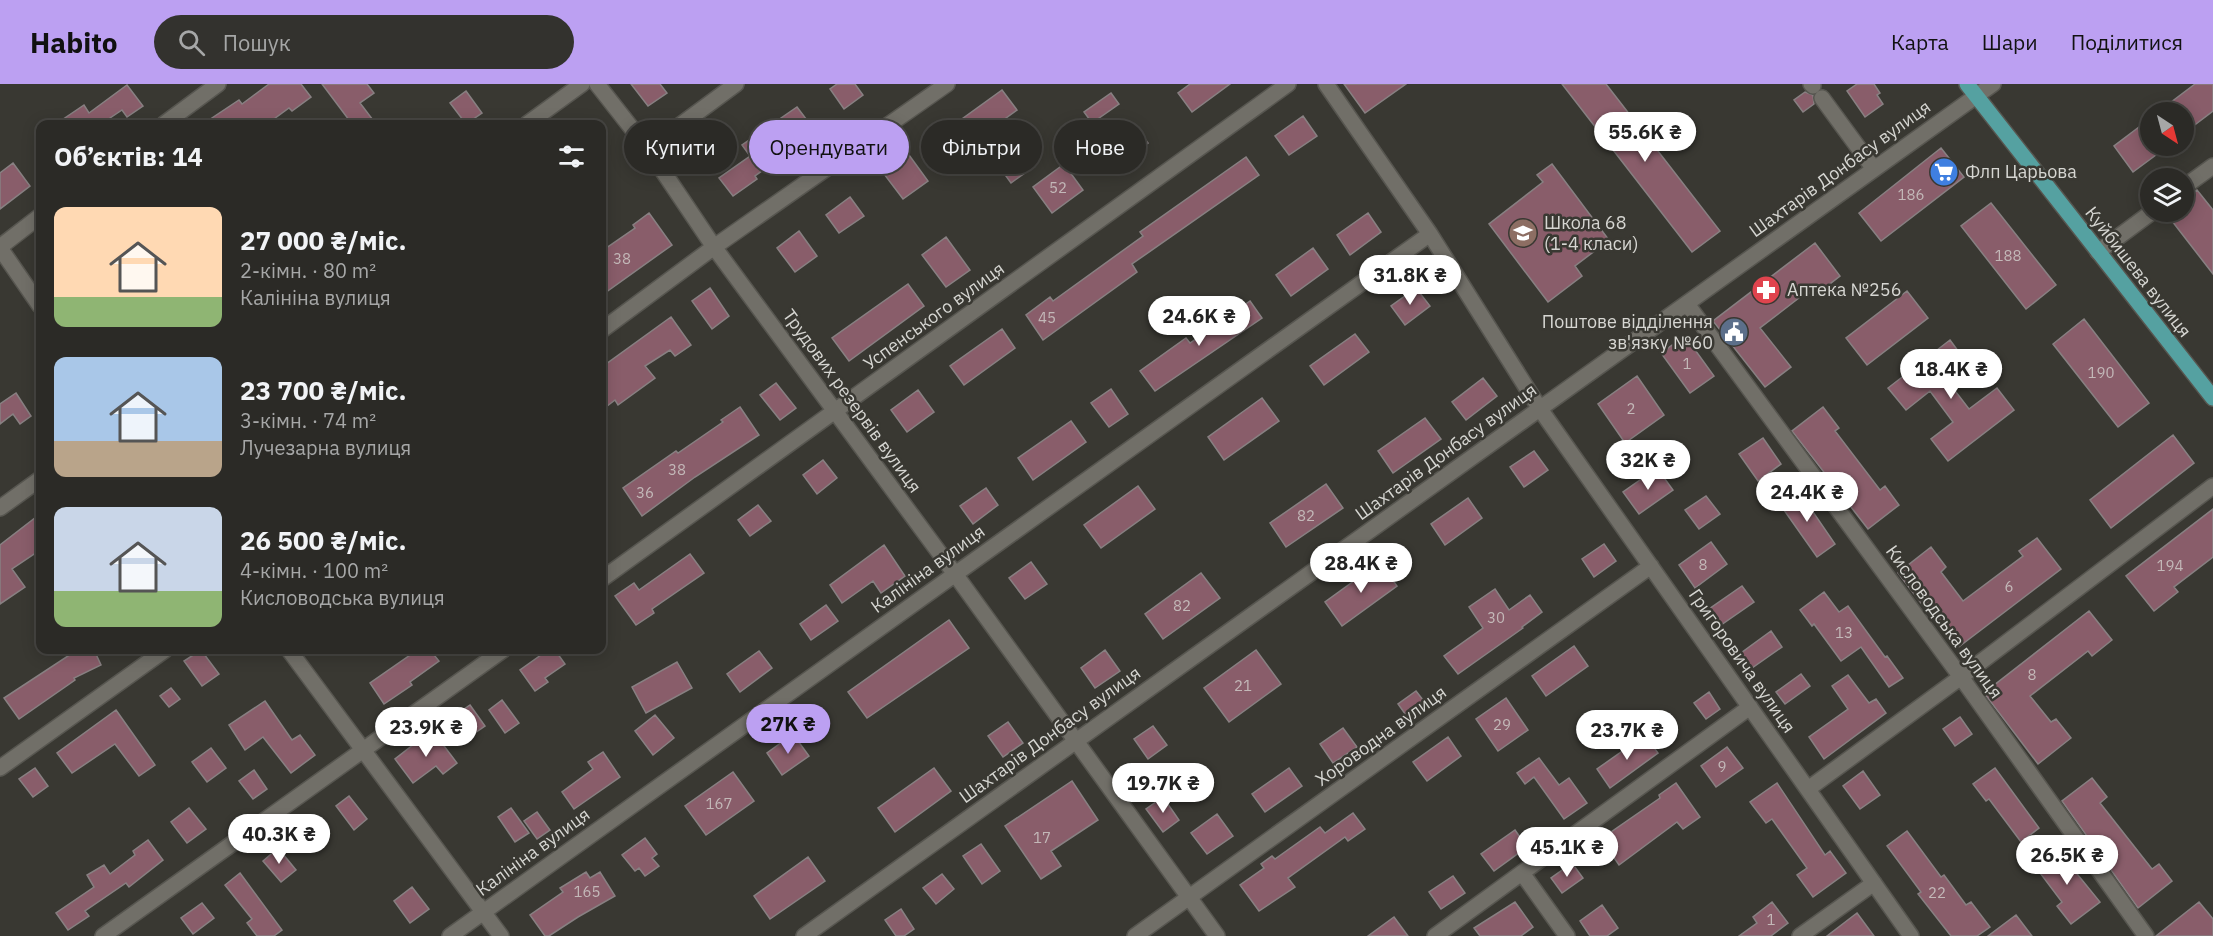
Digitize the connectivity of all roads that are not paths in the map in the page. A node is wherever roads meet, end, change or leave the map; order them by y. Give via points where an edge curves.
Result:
1 (218, 84) edge
2 (582, 84) edge
3 (597, 84) edge
4 (736, 84) edge
5 (947, 84) edge
6 (1288, 84) edge
7 (1326, 84) edge
8 (1993, 84) edge
9 (1815, 89) edge
10 (1971, 90) edge
11 (169, 120) edge
12 (532, 120) edge
13 (625, 120) edge
14 (687, 120) edge
15 (2213, 166) edge
16 (1874, 169) junction
17 (665, 174) edge
18 (2194, 180) edge
19 (36, 219) edge
20 (2140, 221) edge
21 (1430, 234) junction
22 (0, 247) edge
23 (714, 247) junction
24 (2098, 252) junction
25 (36, 300) edge
26 (1687, 304) junction
27 (606, 327) edge
28 (2213, 398) edge
29 (1540, 409) junction
30 (835, 411) junction
31 (36, 482) edge
32 (2213, 486) edge
33 (0, 507) edge
34 (1651, 566) junction
35 (955, 574) junction
36 (606, 576) edge
37 (159, 654) edge
38 (292, 654) edge
39 (497, 654) edge
40 (1961, 677) junction
41 (1750, 707) junction
42 (1076, 740) junction
43 (363, 750) junction
44 (0, 768) edge
45 (1808, 789) junction
46 (1522, 873) junction
47 (1874, 883) junction
48 (1189, 897) junction
49 (483, 912) junction
50 (103, 936) edge
51 (450, 936) edge
52 (501, 936) edge
53 (804, 936) edge
54 (1135, 936) edge
55 (1217, 936) edge
56 (1435, 936) edge
57 (1567, 936) edge
58 (1800, 936) edge
59 (1911, 936) edge
60 (2146, 936) edge

1 - 11 street
2 - 12 street
3 - 13 street, Трудових резервів вулиця
4 - 14 street
5 - 23 street
6 - 30 street, Успенського вулиця
7 - 21 street, Григоровича вулиця
8 - 10 street, Шахтарів Донбасу вулиця
9 - 16 street
10 - 16 street, Шахтарів Донбасу вулиця
10 - 24 main road, Куйбишева вулиця
15 - 18 street
16 - 26 street, Шахтарів Донбасу вулиця
17 - 23 street, Трудових резервів вулиця
19 - 22 street
20 - 24 street
21 - 29 street, Григоровича вулиця
21 - 35 street, Калініна вулиця
22 - 25 street
23 - 27 street
23 - 30 street, Трудових резервів вулиця
24 - 28 main road, Куйбишева вулиця
26 - 29 street, Шахтарів Донбасу вулиця
26 - 40 street, Кисловодська вулиця
29 - 34 street, Григоровича вулиця
29 - 42 street, Шахтарів Донбасу вулиця
30 - 35 street, Трудових резервів вулиця
30 - 36 street, Успенського вулиця
31 - 33 street
32 - 40 street
34 - 41 street, Григоровича вулиця
34 - 48 street, Хороводна вулиця
35 - 42 street, Трудових резервів вулиця
35 - 49 street, Калініна вулиця
37 - 44 street
38 - 43 street
39 - 43 street
40 - 45 street
40 - 60 street, Кисловодська вулиця
41 - 45 street, Григоровича вулиця
41 - 46 street
42 - 48 street, Трудових резервів вулиця
42 - 53 street, Шахтарів Донбасу вулиця
43 - 49 street
43 - 50 street
45 - 47 street, Григоровича вулиця
46 - 56 street
46 - 57 street
47 - 58 street
47 - 59 street, Григоровича вулиця
48 - 54 street, Хороводна вулиця
48 - 55 street, Трудових резервів вулиця
49 - 51 street, Калініна вулиця
49 - 52 street

